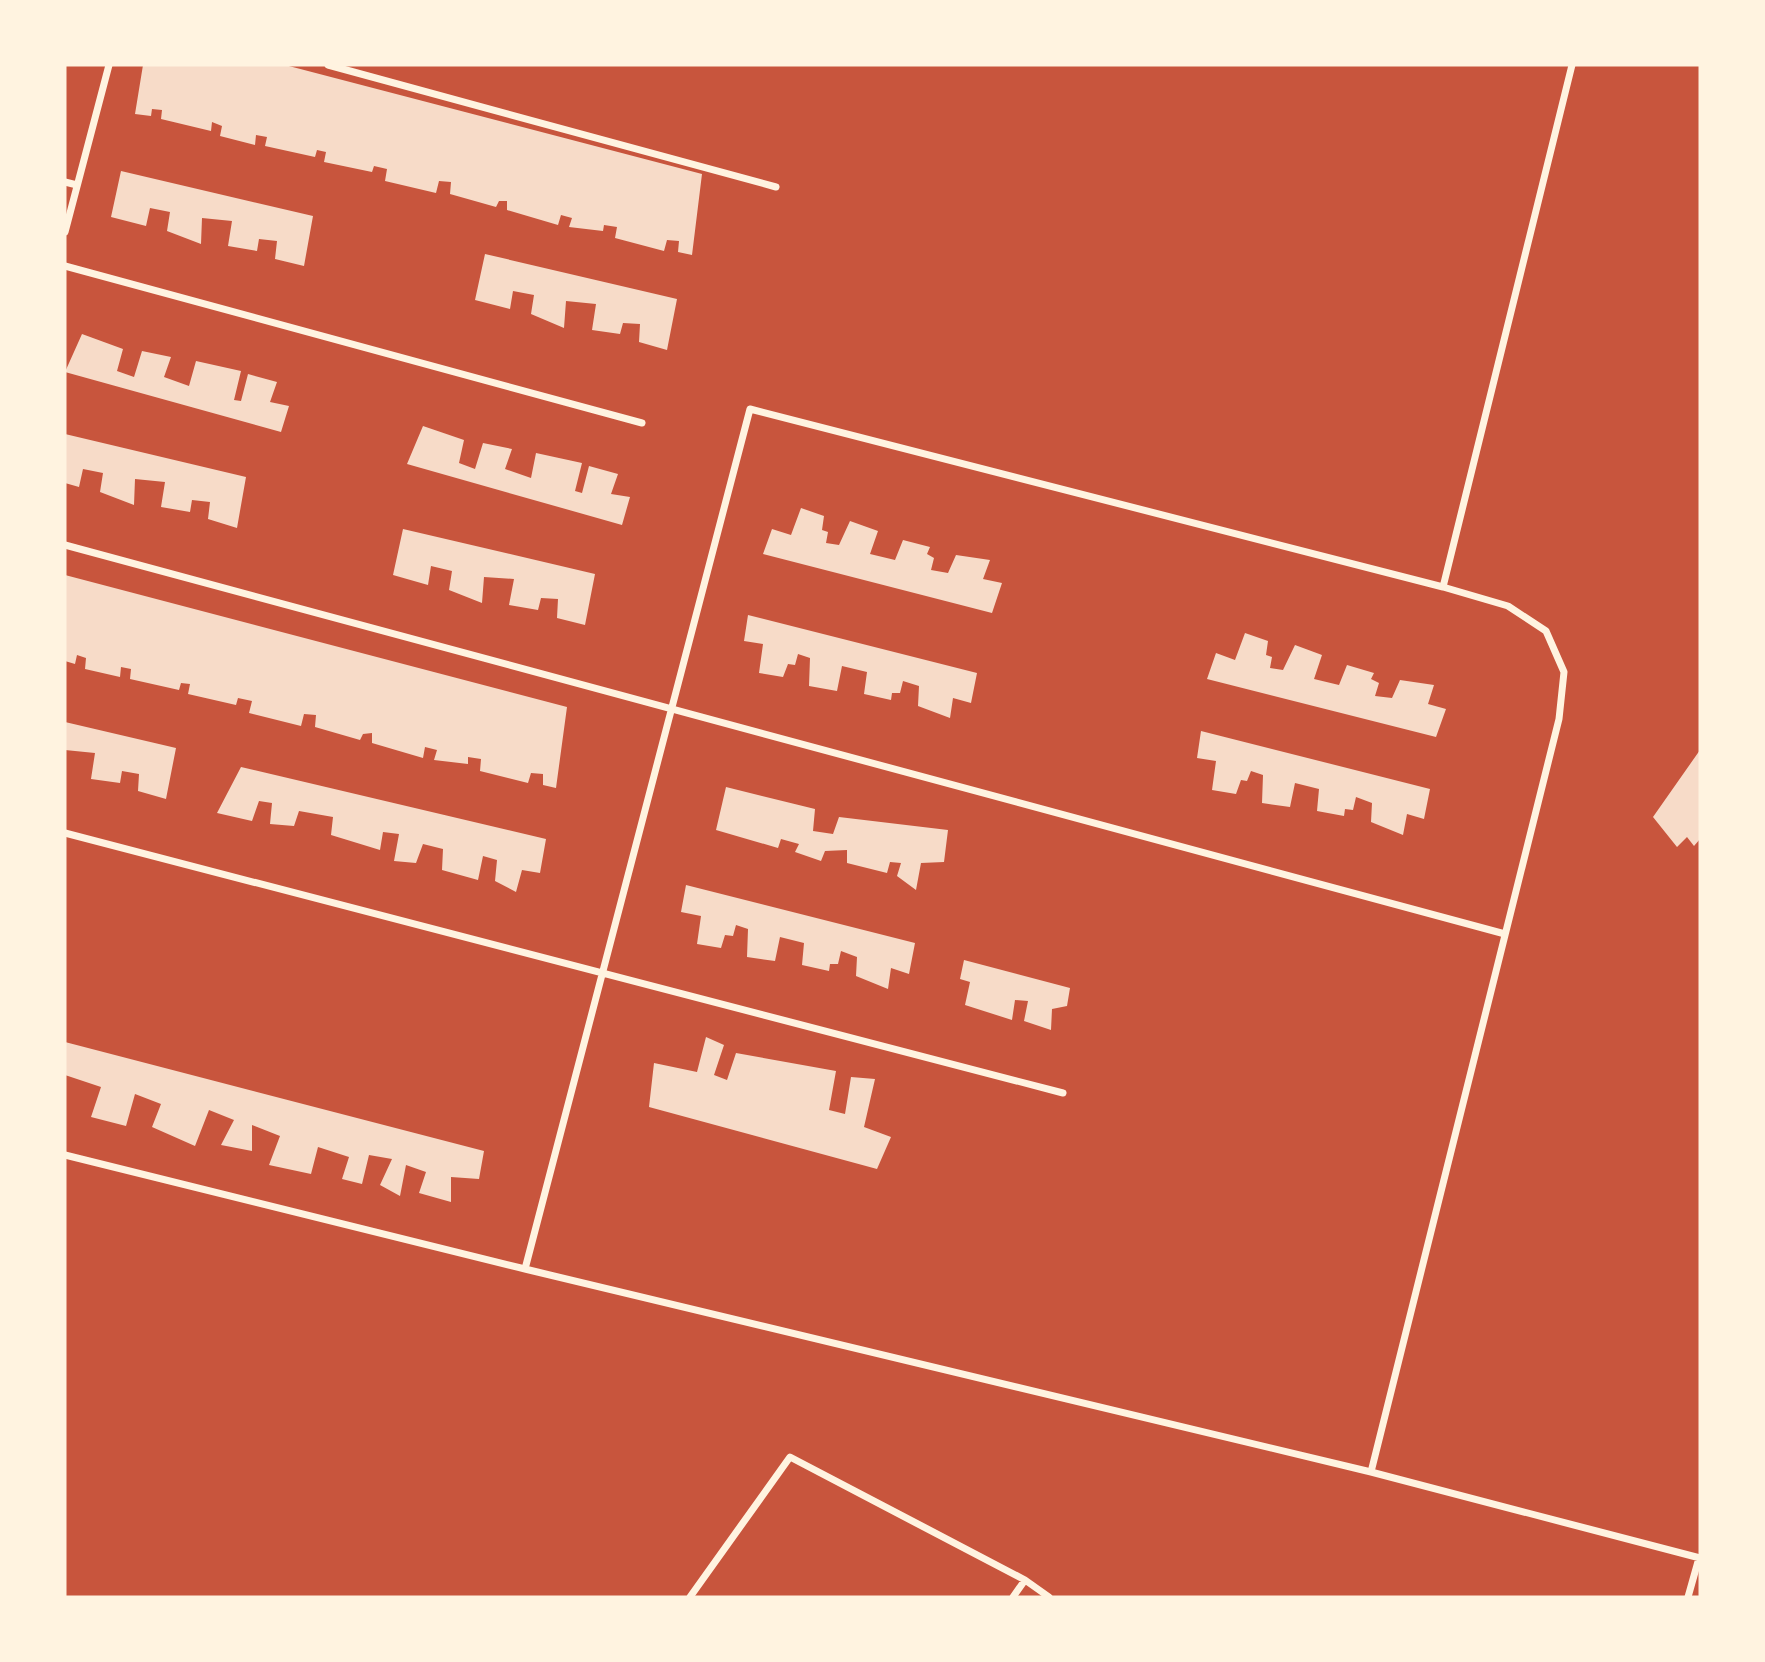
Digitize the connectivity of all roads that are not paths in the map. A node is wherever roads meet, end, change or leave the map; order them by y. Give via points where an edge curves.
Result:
1 (109, 65) edge
2 (328, 65) edge
3 (1572, 65) edge
4 (65, 182) edge
5 (77, 186) junction
6 (776, 187) dead end
7 (65, 232) edge
8 (65, 266) edge
9 (642, 423) dead end
10 (65, 545) edge
11 (1443, 587) junction
12 (671, 709) junction
13 (65, 833) edge
14 (1505, 934) junction
15 (602, 973) junction
16 (1063, 1093) dead end
17 (65, 1155) edge
18 (525, 1269) junction
19 (1371, 1472) junction
20 (1700, 1558) edge
21 (1025, 1580) junction
22 (690, 1597) edge
23 (1013, 1597) edge
24 (1049, 1597) edge
25 (1688, 1597) edge

1 - 5 street
2 - 6 street
3 - 11 street
4 - 5 street
5 - 7 street
8 - 9 street
10 - 12 street
11 - 12 street via 750,409
11 - 14 street via 1508,606 1546,631 1564,672 1559,719
12 - 14 street
12 - 15 street
13 - 15 street
14 - 19 street
15 - 16 street
15 - 18 street
17 - 18 street
18 - 19 street
19 - 20 street
20 - 25 street
21 - 22 street via 790,1457
21 - 23 street
21 - 24 street

